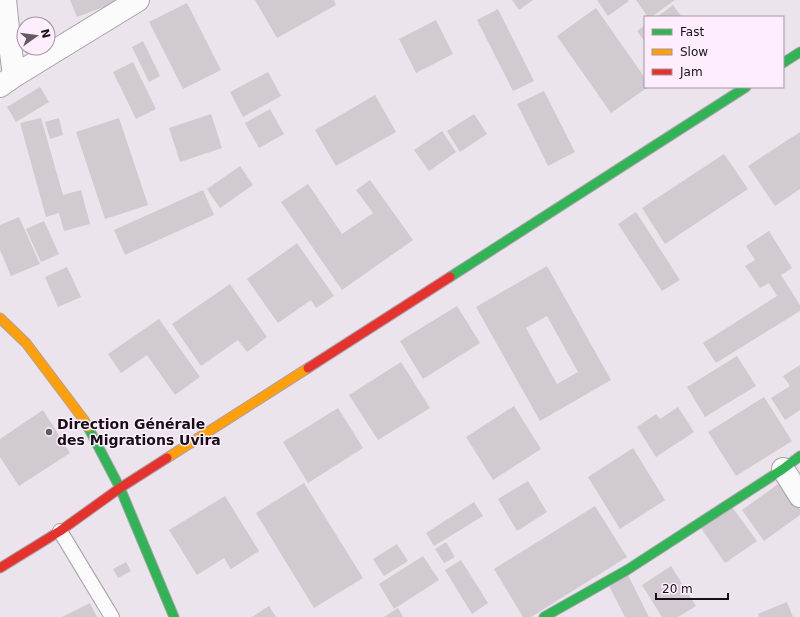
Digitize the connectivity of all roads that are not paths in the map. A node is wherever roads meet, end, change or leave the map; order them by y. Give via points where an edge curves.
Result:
1 (5, 0) edge
2 (138, 0) edge
3 (800, 52) edge
4 (784, 62) edge
5 (7, 81) edge
6 (744, 88) edge
7 (0, 318) edge
8 (800, 456) edge
9 (783, 469) junction
10 (120, 488) junction
11 (800, 496) edge
12 (60, 531) junction
13 (0, 568) edge
14 (112, 617) edge
15 (174, 617) edge
16 (544, 617) edge

1 - 5 street via 8,29
2 - 5 street
3 - 4 street
6 - 10 street
7 - 10 street via 26,343 84,420
8 - 9 street
9 - 11 street
9 - 16 street via 627,570
10 - 12 street
10 - 15 street
12 - 13 street
12 - 14 lane

